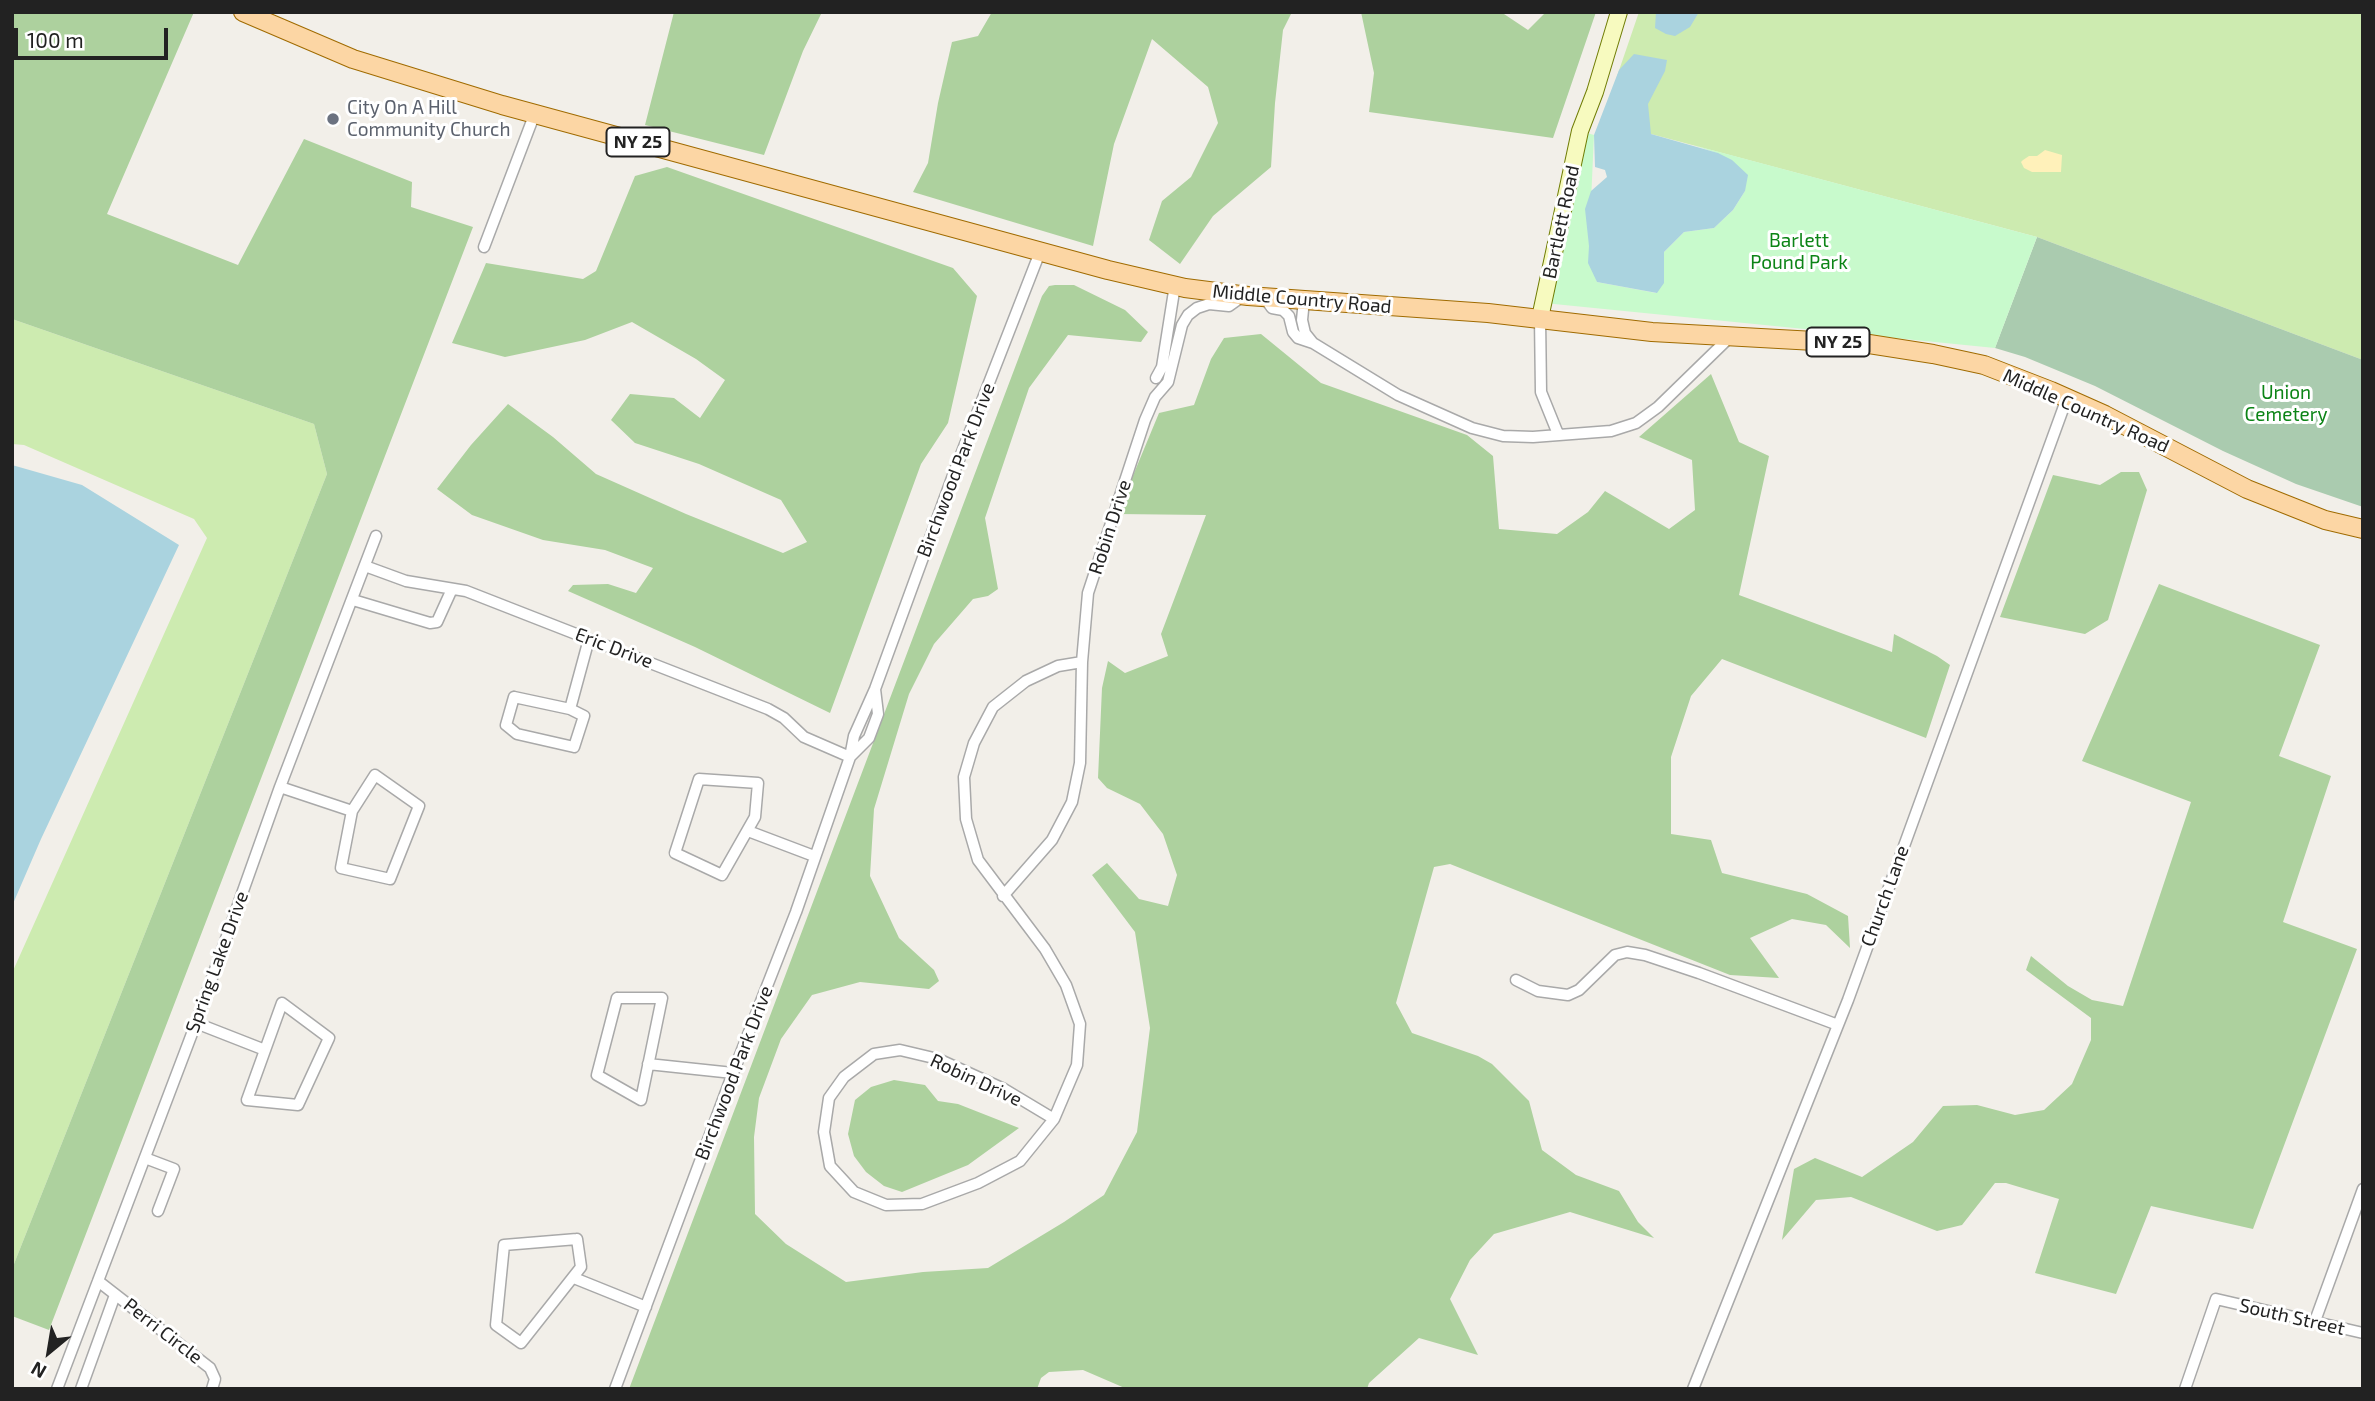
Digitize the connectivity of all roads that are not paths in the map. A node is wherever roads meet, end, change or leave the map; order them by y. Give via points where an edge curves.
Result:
1 (243, 12) edge
2 (1619, 12) edge
3 (535, 113) junction
4 (484, 247) dead end
5 (1040, 251) junction
6 (1175, 285) junction
7 (1243, 296) junction
8 (1264, 297) junction
9 (1304, 300) junction
10 (1540, 318) junction
11 (1732, 335) junction
12 (1312, 344) junction
13 (1155, 397) junction
14 (2067, 398) junction
15 (1558, 434) junction
16 (2363, 529) edge
17 (376, 536) dead end
18 (365, 566) junction
19 (452, 589) junction
20 (353, 600) junction
21 (589, 639) junction
22 (1082, 662) junction
23 (875, 689) junction
24 (570, 709) junction
25 (850, 757) junction
26 (280, 787) junction
27 (352, 811) junction
28 (748, 831) junction
29 (814, 856) junction
30 (1003, 896) junction
31 (1516, 980) dead end
32 (196, 1023) junction
33 (1838, 1025) junction
34 (265, 1050) junction
35 (648, 1064) junction
36 (733, 1073) junction
37 (1054, 1119) junction
38 (145, 1158) junction
39 (2363, 1189) edge
40 (158, 1211) dead end
41 (574, 1278) junction
42 (98, 1281) junction
43 (115, 1295) junction
44 (646, 1307) junction
45 (2315, 1321) junction
46 (2363, 1333) edge
47 (57, 1389) edge
48 (81, 1389) edge
49 (212, 1389) edge
50 (615, 1389) edge
51 (1693, 1389) edge
52 (2185, 1389) edge

1 - 3 main road, Middle Country Road / NY 25 via 353,60
2 - 10 street, Bartlett Road via 1580,131
3 - 4 street
3 - 5 main road, Middle Country Road / NY 25
5 - 6 main road, Middle Country Road / NY 25
5 - 23 street, Birchwood Park Drive
6 - 7 main road, Middle Country Road / NY 25
6 - 13 street, Robin Drive via 1155,366
7 - 8 main road, Middle Country Road / NY 25
7 - 13 street, Robin Drive via 1229,306 1209,304 1188,315 1168,382
8 - 9 main road, Middle Country Road / NY 25
8 - 12 street via 1272,309 1289,316 1298,338
9 - 10 main road, Middle Country Road / NY 25
9 - 12 street via 1302,320
10 - 11 main road, Middle Country Road / NY 25
10 - 15 street, Bartlett Road via 1541,392
11 - 14 main road, Middle Country Road / NY 25 via 1869,344 1933,354 1984,365
11 - 15 street via 1636,423 1611,431
12 - 15 street via 1398,396 1472,428 1503,436
13 - 22 street, Robin Drive via 1088,593
14 - 16 main road, Middle Country Road / NY 25 via 2246,489 2325,520
14 - 33 street, Church Lane
17 - 18 street, Spring Lake Drive
18 - 19 street, Eric Drive via 406,581
18 - 20 street, Spring Lake Drive
19 - 20 street via 437,622 430,623
19 - 21 street, Eric Drive
20 - 26 street, Spring Lake Drive
21 - 24 street
21 - 25 street, Eric Drive via 768,709 804,737
22 - 30 street, Robin Drive via 1080,764 1072,802 1052,840
22 - 30 street, Robin Drive via 1058,666 1026,681 993,707 974,743 964,777 965,820 978,860
23 - 25 street, Birchwood Park Drive via 853,724
23 - 25 street, Birchwood Park Drive via 878,715 869,738
24 - 24 street via 513,697 506,725 517,734 574,747 584,716
25 - 29 street, Birchwood Park Drive
26 - 27 street
26 - 32 street, Spring Lake Drive
27 - 27 street via 341,868 390,879 419,806 375,775
28 - 28 street via 755,817 758,783 699,779 675,853 722,875
28 - 29 street
29 - 36 street, Birchwood Park Drive
30 - 37 street, Robin Drive via 1045,949 1066,985 1080,1024 1077,1065
31 - 33 street via 1538,991 1568,995 1615,955 1627,952 1699,973
32 - 34 street
32 - 38 street, Spring Lake Drive
33 - 51 street, Church Lane
34 - 34 street via 247,1100 298,1105 329,1038 282,1003
35 - 35 street via 662,998 617,998 597,1075 640,1100
35 - 36 street
36 - 44 street, Birchwood Park Drive
37 - 37 street, Robin Drive via 1004,1089 938,1059 900,1050 874,1054 844,1077 829,1098 824,1132 830,1166 854,1192 886,1205 922,1204 1020,1161
38 - 40 street via 174,1169
38 - 42 street, Spring Lake Drive
39 - 45 street
41 - 41 street via 581,1267 577,1239 504,1245 496,1325 521,1343
41 - 44 street
42 - 43 street, Perri Circle
42 - 47 street, Spring Lake Drive
43 - 48 street
43 - 49 street, Perri Circle via 210,1368 215,1379
44 - 50 street, Birchwood Park Drive
45 - 46 street, South Street
45 - 52 street, South Street via 2216,1299

